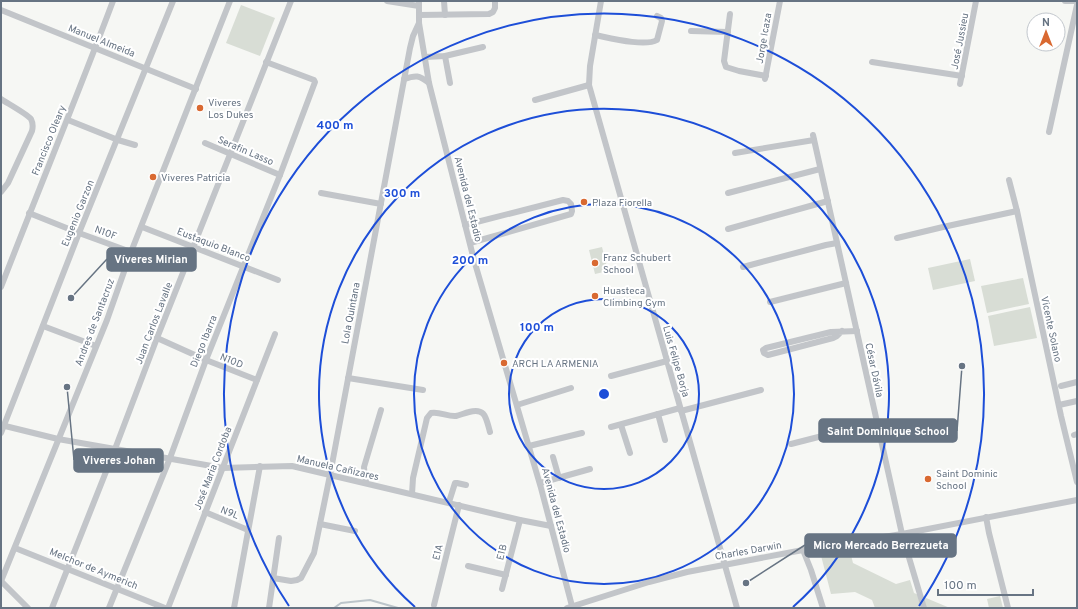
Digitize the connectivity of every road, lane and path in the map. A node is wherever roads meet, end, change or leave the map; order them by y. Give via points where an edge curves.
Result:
1 (113, 1) edge
2 (173, 1) edge
3 (230, 1) edge
4 (291, 1) edge
5 (387, 1) edge
6 (444, 1) edge
7 (495, 1) edge
8 (601, 1) edge
9 (780, 1) edge
10 (976, 1) edge
11 (1065, 1) edge
12 (1074, 1) edge
13 (419, 3) edge
14 (1077, 5) edge
15 (1, 10) edge
16 (730, 14) dead end
17 (445, 15) junction
18 (419, 16) junction
19 (657, 16) dead end
20 (419, 23) junction
21 (691, 31) dead end
22 (728, 32) junction
23 (596, 35) junction
24 (483, 47) dead end
25 (95, 48) junction
26 (445, 56) junction
27 (425, 57) junction
28 (266, 62) junction
29 (872, 62) dead end
30 (146, 69) junction
31 (962, 76) junction
32 (404, 79) junction
33 (429, 83) junction
34 (450, 83) dead end
35 (960, 84) dead end
36 (589, 85) junction
37 (196, 89) junction
38 (1, 99) edge
39 (535, 100) dead end
40 (68, 120) junction
41 (1049, 132) dead end
42 (118, 140) junction
43 (205, 144) dead end
44 (135, 145) dead end
45 (735, 153) dead end
46 (231, 154) junction
47 (820, 169) junction
48 (280, 175) junction
49 (1009, 180) dead end
50 (1, 192) edge
51 (321, 193) dead end
52 (728, 193) dead end
53 (828, 201) junction
54 (381, 204) junction
55 (1017, 211) junction
56 (29, 213) junction
57 (465, 225) junction
58 (142, 227) junction
59 (728, 229) dead end
60 (80, 233) junction
61 (897, 238) dead end
62 (470, 243) junction
63 (837, 243) junction
64 (193, 247) junction
65 (132, 252) junction
66 (743, 266) dead end
67 (243, 267) junction
68 (278, 280) dead end
69 (846, 283) junction
70 (1, 286) edge
71 (770, 302) dead end
72 (43, 326) junction
73 (842, 331) junction
74 (857, 331) junction
75 (275, 334) dead end
76 (157, 338) junction
77 (96, 346) junction
78 (206, 360) junction
79 (667, 361) junction
80 (611, 376) dead end
81 (348, 378) junction
82 (257, 380) junction
83 (1077, 382) edge
84 (1061, 386) dead end
85 (571, 388) dead end
86 (422, 390) dead end
87 (761, 390) dead end
88 (1077, 402) edge
89 (517, 404) junction
90 (1059, 406) junction
91 (381, 410) dead end
92 (681, 410) junction
93 (658, 414) junction
94 (877, 422) junction
95 (2, 425) edge
96 (620, 425) junction
97 (611, 427) dead end
98 (490, 432) dead end
99 (1, 433) edge
100 (582, 433) dead end
101 (58, 439) junction
102 (665, 440) dead end
103 (791, 444) dead end
104 (529, 446) junction
105 (115, 449) junction
106 (630, 453) dead end
107 (170, 458) junction
108 (553, 458) dead end
109 (260, 466) junction
110 (222, 468) junction
111 (590, 469) dead end
112 (330, 475) junction
113 (559, 478) junction
114 (1077, 482) edge
115 (366, 483) junction
116 (540, 483) junction
117 (466, 485) dead end
118 (412, 494) junction
119 (1077, 500) edge
120 (449, 502) junction
121 (459, 505) junction
122 (205, 512) junction
123 (986, 517) junction
124 (520, 520) junction
125 (320, 524) junction
126 (551, 526) junction
127 (248, 530) junction
128 (355, 531) dead end
129 (902, 534) junction
130 (279, 538) dead end
131 (15, 548) junction
132 (803, 550) junction
133 (725, 564) junction
134 (468, 566) dead end
135 (67, 569) junction
136 (506, 575) junction
137 (273, 578) junction
138 (1, 581) edge
139 (117, 588) junction
140 (502, 589) dead end
141 (434, 605) dead end
142 (570, 607) edge
143 (28, 608) edge
144 (52, 608) edge
145 (109, 608) edge
146 (166, 608) edge
147 (234, 608) edge
148 (269, 608) edge
149 (737, 608) edge
150 (822, 608) edge
151 (924, 608) edge
152 (1008, 608) edge

1 - 25 street, Francisco Oleary
2 - 30 street, Eugenio Garzon
3 - 37 street, Andres de Santacruz
4 - 28 street, Juan Carlos Lavalle
5 - 13 street
6 - 17 street
7 - 17 street via 495,8 489,14
8 - 23 street, Luis Felipe Borja
9 - 22 street, Jorge Icaza via 766,78 726,67 724,61
10 - 31 street, José Jussieu
11 - 12 street
13 - 18 street, Avenida del Estadio
14 - 41 street
15 - 25 street, Manuel Almeida
16 - 22 street
17 - 18 street
18 - 20 street, Avenida del Estadio
19 - 23 street via 662,21 657,40 652,43
20 - 27 street, Avenida del Estadio
20 - 32 street, Lola Quintana
21 - 22 street
23 - 36 street, Luis Felipe Borja
24 - 26 street
25 - 30 street, Manuel Almeida
25 - 40 street, Francisco Oleary
26 - 27 street
26 - 34 street
27 - 33 street, Avenida del Estadio
28 - 46 street, Juan Carlos Lavalle
28 - 48 street, Diego Ibarra via 314,81
29 - 31 street
30 - 37 street, Manuel Almeida
30 - 42 street, Eugenio Garzon
31 - 35 street, José Jussieu
32 - 33 street via 416,76
32 - 54 street, Lola Quintana
33 - 57 street, Avenida del Estadio
36 - 39 street
36 - 79 street, Luis Felipe Borja
37 - 58 street, Andres de Santacruz
38 - 50 street via 33,123 32,131 8,183
40 - 42 street
40 - 56 street, Francisco Oleary
42 - 44 street
42 - 60 street, Eugenio Garzon
43 - 46 street, Serafin Lasso
45 - 47 street, César Dávila via 813,138
46 - 48 street, Serafin Lasso
46 - 64 street, Juan Carlos Lavalle
47 - 52 street
47 - 53 street, César Dávila
48 - 67 street, Diego Ibarra
49 - 55 street, Vicente Solano
51 - 54 street
53 - 59 street
53 - 63 street, César Dávila
54 - 81 street, Lola Quintana
55 - 61 street
55 - 90 street, Vicente Solano
56 - 60 street, N10F
56 - 70 street, Francisco Oleary
57 - 62 street, Avenida del Estadio
57 - 62 street via 563,200 568,201 572,207 571,214
58 - 64 street, Eustaquio Blanco
58 - 65 street, Andres de Santacruz
60 - 65 street, N10F
60 - 72 street, Eugenio Garzon
62 - 89 street, Avenida del Estadio
63 - 66 street
63 - 69 street, César Dávila
64 - 67 street, Eustaquio Blanco
64 - 76 street, Juan Carlos Lavalle
65 - 77 street, Andres de Santacruz
67 - 68 street, Eustaquio Blanco
67 - 78 street, Diego Ibarra
69 - 71 street
69 - 74 street, César Dávila
72 - 77 street
72 - 95 street, Eugenio Garzon
73 - 73 street via 766,348 764,353 768,355 827,340
73 - 74 street
74 - 94 street, César Dávila
75 - 82 street, José Maria Cordoba
76 - 78 street, N10D
76 - 105 street, Juan Carlos Lavalle
77 - 101 street, Andres de Santacruz
78 - 82 street, N10D
78 - 107 street, Diego Ibarra
79 - 80 street
79 - 92 street, Luis Felipe Borja
81 - 86 street
81 - 112 street, Lola Quintana
82 - 110 street, José Maria Cordoba
83 - 84 street
85 - 89 street
87 - 92 street
88 - 90 street
89 - 104 street, Avenida del Estadio
90 - 114 street, Vicente Solano
91 - 115 street via 364,467
92 - 93 street
92 - 133 street, Luis Felipe Borja
93 - 96 street
93 - 102 street
94 - 103 street
94 - 129 street, César Dávila
95 - 99 street, Eugenio Garzon
95 - 101 street, Manuela Cañizares
96 - 97 street
96 - 106 street
98 - 118 street via 485,415 480,411 455,416 431,413 427,418 413,478
100 - 104 street
101 - 105 street, Manuela Cañizares
101 - 131 street, Andres de Santacruz
104 - 116 street, Avenida del Estadio
105 - 107 street, Manuela Cañizares
105 - 135 street, Juan Carlos Lavalle
107 - 110 street, Manuela Cañizares
107 - 139 street, Diego Ibarra
108 - 113 street
109 - 110 street, Manuela Cañizares
109 - 112 street, Manuela Cañizares via 292,466
109 - 127 street
110 - 122 street, José Maria Cordoba
111 - 113 street
112 - 115 street, Manuela Cañizares
112 - 125 street, Lola Quintana
113 - 116 street
115 - 118 street, Manuela Cañizares
116 - 126 street, Avenida del Estadio
117 - 120 street via 455,483
118 - 120 street, Manuela Cañizares
119 - 123 street, Charles Darwin
120 - 121 street, Manuela Cañizares
121 - 124 street, Manuela Cañizares
121 - 141 street, E1A
122 - 127 street, N9L
122 - 146 street, José Maria Cordoba
123 - 129 street, Charles Darwin
123 - 152 street
124 - 126 street, Manuela Cañizares
124 - 136 street, E1B
125 - 128 street
125 - 137 street, Lola Quintana via 314,553 301,578 291,581
126 - 142 street, Avenida del Estadio
127 - 147 street
129 - 132 street, Charles Darwin
129 - 151 street, César Dávila
130 - 137 street
131 - 135 street, Melchor de Aymerich
131 - 138 street, Andres de Santacruz
132 - 133 street, Charles Darwin
132 - 150 street
133 - 142 street, Charles Darwin via 656,580
133 - 149 street, Luis Felipe Borja
134 - 136 street
135 - 139 street, Melchor de Aymerich
135 - 144 street, Juan Carlos Lavalle
136 - 140 street, E1B
137 - 148 street
138 - 143 street
139 - 145 street, Diego Ibarra
139 - 146 street, Melchor de Aymerich

